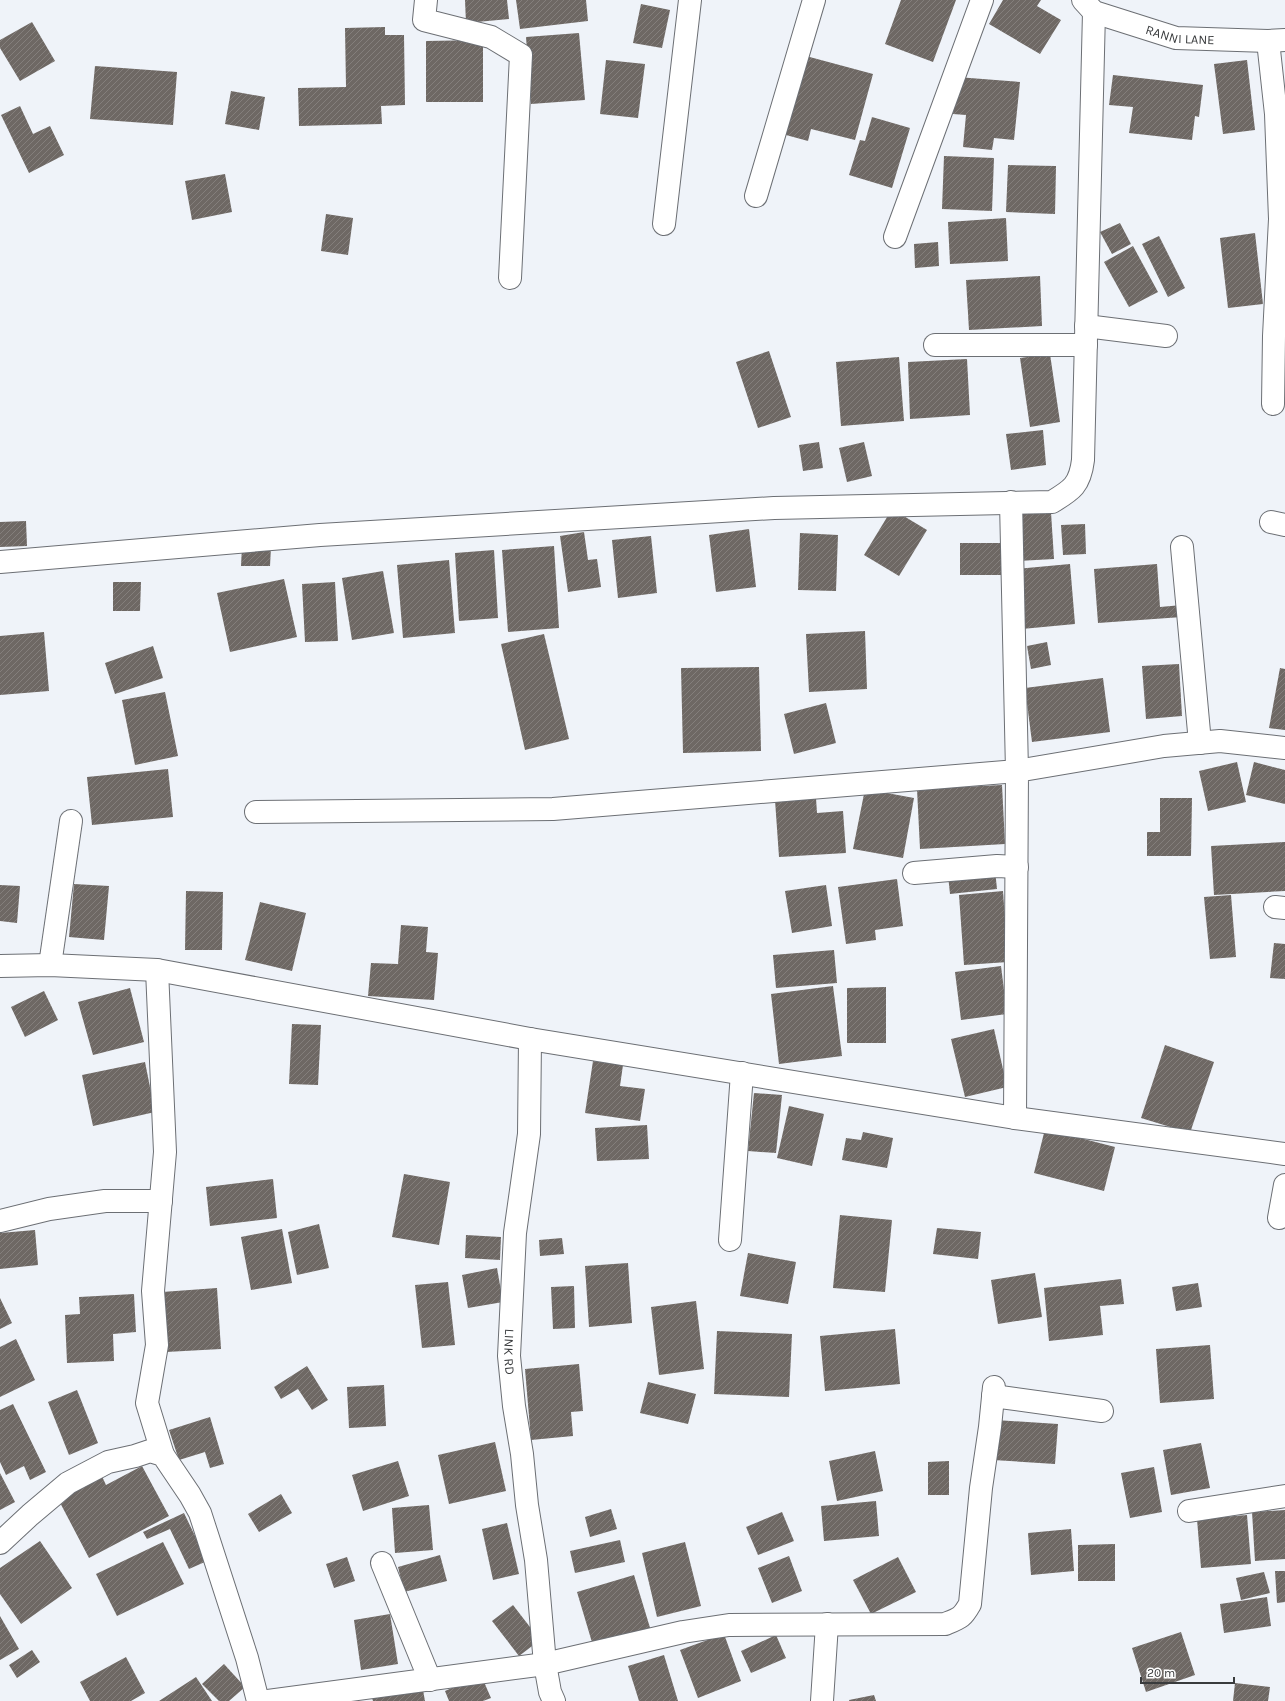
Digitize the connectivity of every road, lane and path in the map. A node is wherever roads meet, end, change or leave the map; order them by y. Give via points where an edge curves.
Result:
1 (426, 0) edge
2 (690, 0) edge
3 (814, 0) edge
4 (982, 0) edge
5 (1088, 6) edge
6 (1276, 40) edge
7 (756, 196) dead end
8 (664, 224) dead end
9 (895, 238) dead end
10 (510, 278) dead end
11 (1086, 336) junction
12 (1166, 336) dead end
13 (935, 344) dead end
14 (1273, 404) dead end
15 (1011, 502) junction
16 (1182, 547) dead end
17 (0, 562) edge
18 (1200, 743) junction
19 (1285, 748) edge
20 (1017, 771) junction
21 (256, 812) dead end
22 (71, 821) dead end
23 (1017, 867) junction
24 (914, 873) dead end
25 (50, 965) junction
26 (0, 966) edge
27 (157, 970) junction
28 (530, 1039) junction
29 (742, 1074) junction
30 (1014, 1118) junction
31 (1285, 1154) edge
32 (1285, 1185) edge
33 (161, 1201) junction
34 (1279, 1218) dead end
35 (0, 1221) edge
36 (730, 1240) dead end
37 (1102, 1411) dead end
38 (163, 1454) junction
39 (1285, 1496) edge
40 (1189, 1511) dead end
41 (0, 1543) edge
42 (382, 1563) dead end
43 (827, 1624) junction
44 (544, 1664) junction
45 (430, 1680) junction
46 (258, 1701) edge
47 (268, 1701) edge
48 (554, 1701) edge
49 (822, 1701) edge

1 - 10 street via 424,20 491,37 521,55
2 - 8 street
3 - 7 street
4 - 9 street
5 - 6 street, RANNI LANE via 1176,38
5 - 11 street
6 - 14 street via 1280,219
11 - 12 street
11 - 13 street
11 - 15 street via 1081,475 1070,491 1052,502
15 - 17 street via 766,508 320,535
15 - 20 street
16 - 18 street
18 - 19 street via 1220,741
18 - 20 street via 1164,746
20 - 21 street via 553,809
20 - 23 street
22 - 25 street
23 - 24 street via 997,866
23 - 30 street
25 - 26 street
25 - 27 street
27 - 28 street
27 - 33 street via 165,1152
28 - 29 street
28 - 44 street, LINK RD via 529,1134 515,1233 509,1356 536,1560
29 - 30 street
29 - 36 street
30 - 31 street
32 - 34 street
33 - 35 street via 105,1201 49,1209
33 - 38 street via 153,1291 157,1345 147,1402
37 - 43 street via 993,1392 970,1604 963,1616 945,1624
38 - 41 street via 150,1451 108,1462 68,1483
38 - 46 street via 200,1513 247,1658
39 - 40 street
42 - 45 street
43 - 44 street via 729,1625 683,1632
43 - 49 street
44 - 45 street
44 - 48 street, LINK RD
45 - 47 street

